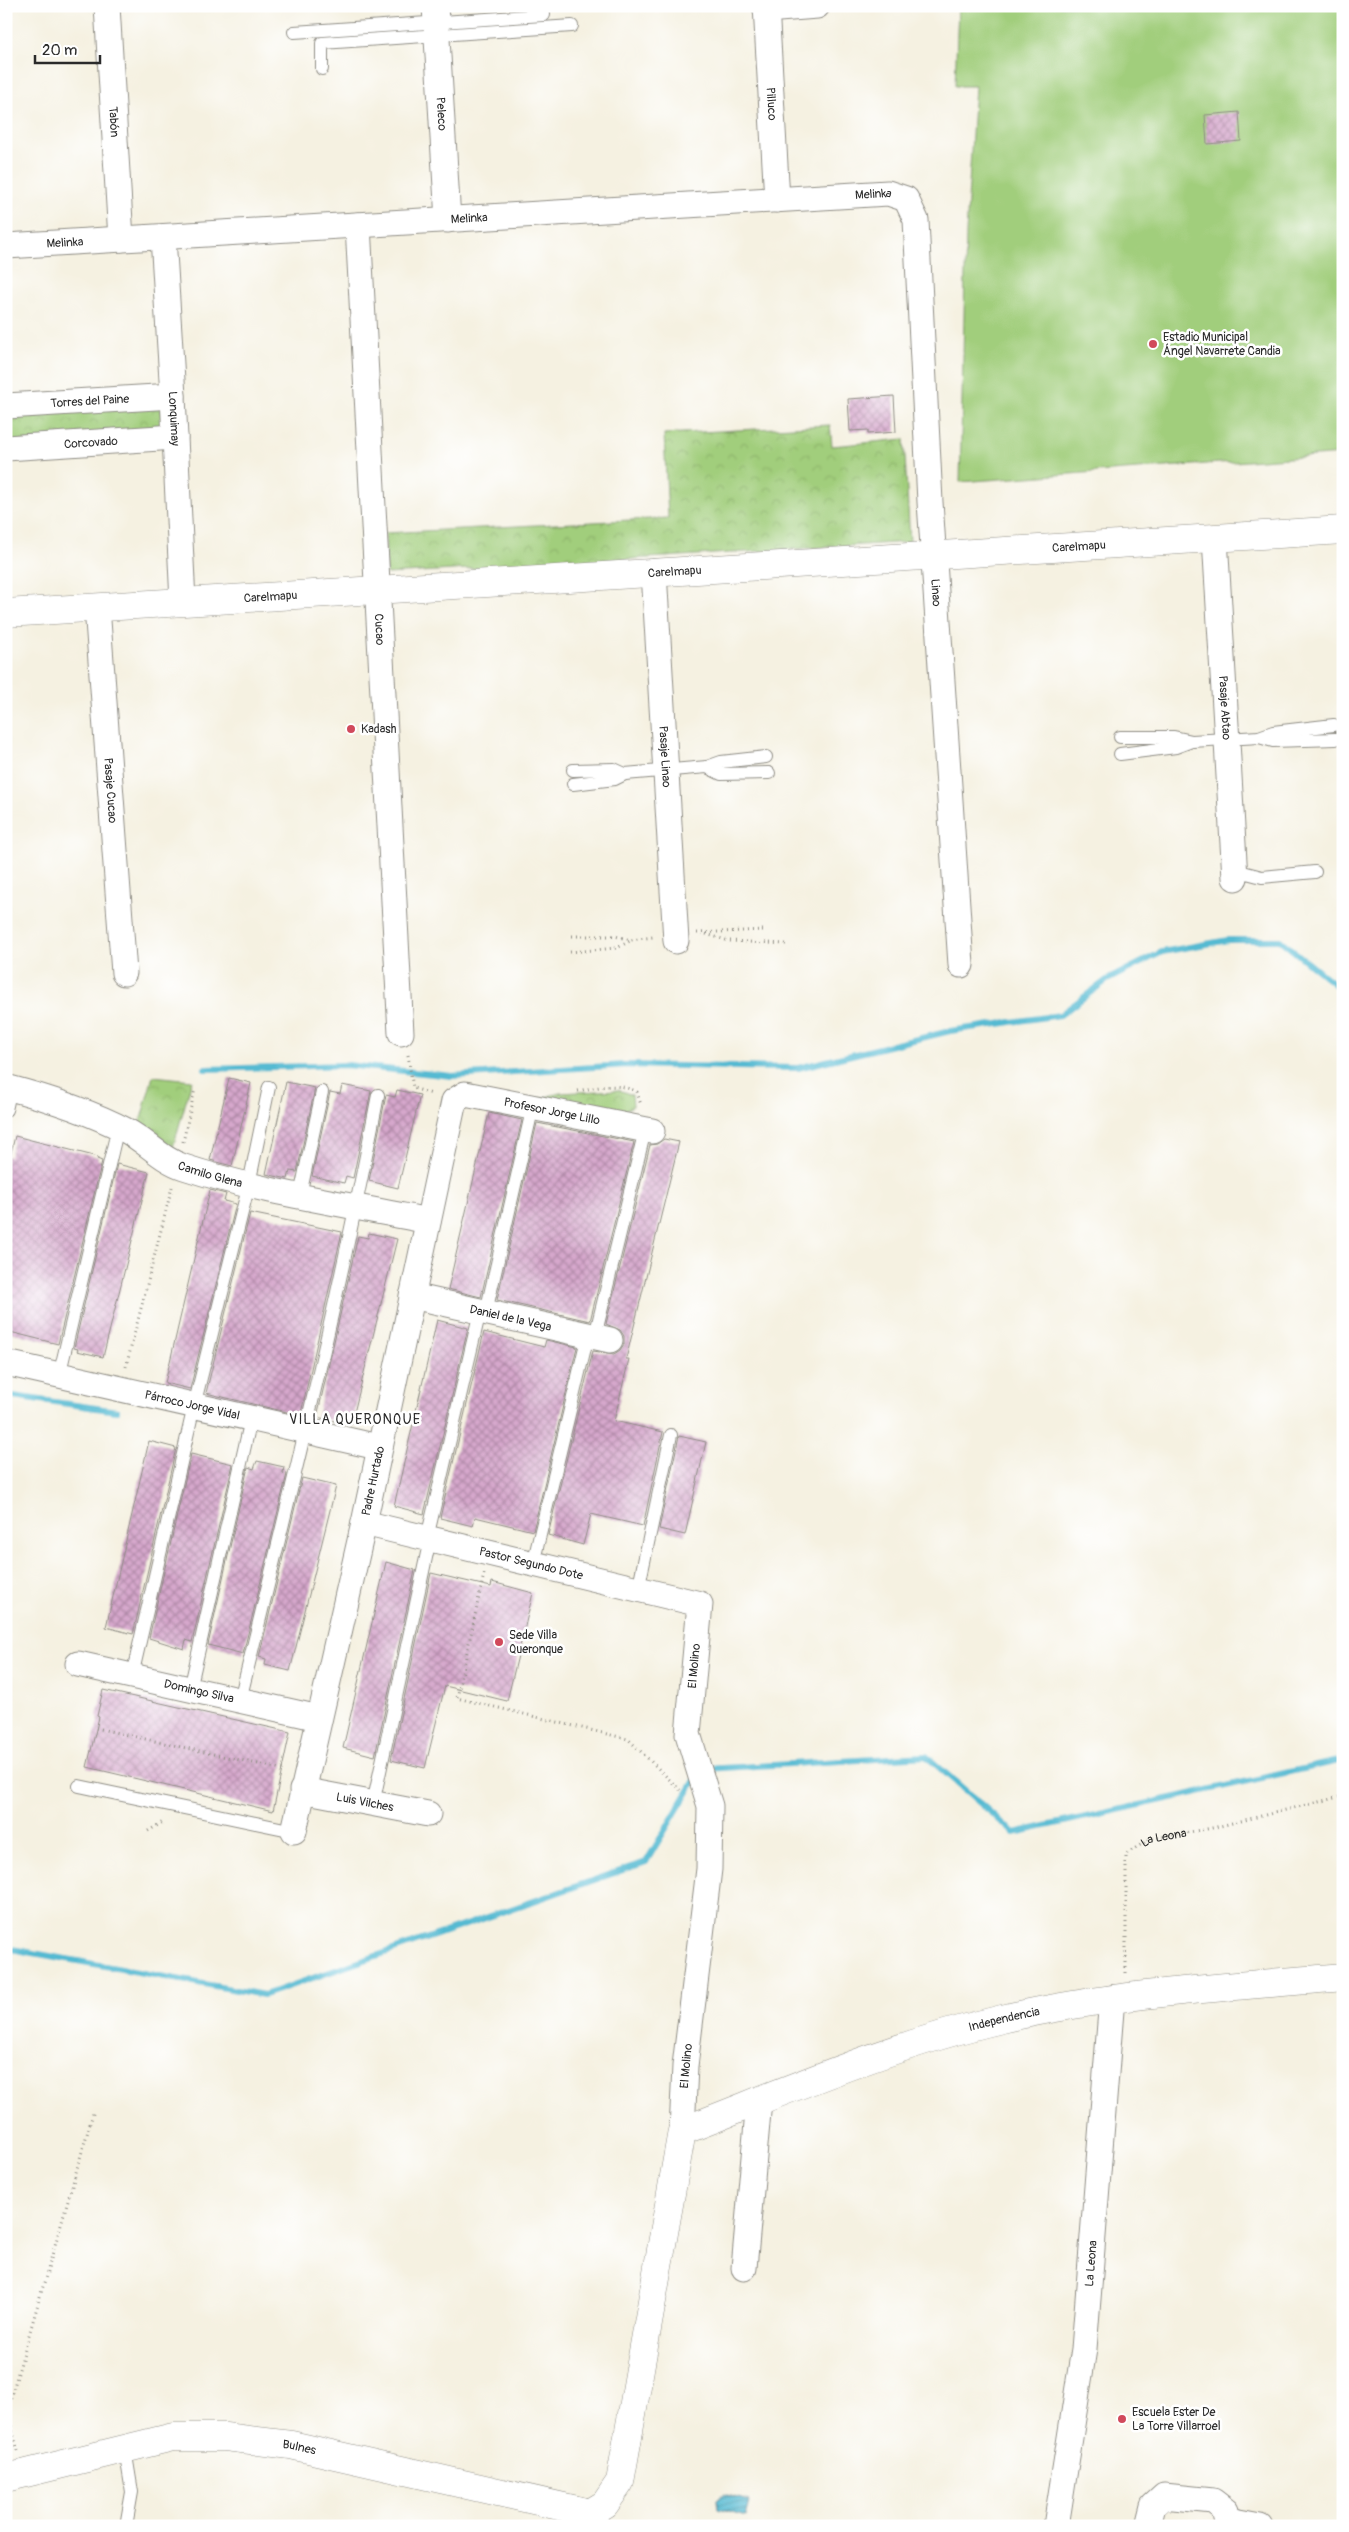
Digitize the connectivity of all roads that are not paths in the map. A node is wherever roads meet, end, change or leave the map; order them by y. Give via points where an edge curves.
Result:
1 (107, 6) edge
2 (543, 6) edge
3 (817, 6) edge
4 (766, 8) edge
5 (436, 21) edge
6 (572, 26) dead end
7 (294, 32) dead end
8 (322, 69) dead end
9 (776, 200) junction
10 (448, 220) junction
11 (916, 220) joint
12 (358, 225) junction
13 (163, 237) junction
14 (121, 239) junction
15 (6, 246) edge
16 (173, 396) junction
17 (6, 406) edge
18 (175, 437) junction
19 (6, 448) edge
20 (1343, 530) edge
21 (1214, 538) junction
22 (933, 555) junction
23 (654, 572) junction
24 (377, 590) junction
25 (182, 602) junction
26 (97, 607) junction
27 (6, 612) edge
28 (1334, 725) dead end
29 (1120, 737) dead end
30 (1258, 737) junction
31 (1227, 739) junction
32 (1336, 739) dead end
33 (1192, 742) junction
34 (1120, 754) dead end
35 (766, 757) dead end
36 (707, 767) junction
37 (667, 769) junction
38 (573, 770) dead end
39 (769, 773) dead end
40 (625, 774) junction
41 (573, 784) dead end
42 (1315, 872) dead end
43 (1235, 874) joint
44 (676, 938) road end
45 (961, 965) dead end
46 (124, 973) dead end
47 (401, 1033) dead end
48 (270, 1087) dead end
49 (322, 1092) dead end
50 (8, 1095) edge
51 (378, 1095) dead end
52 (454, 1101) joint
53 (533, 1106) junction
54 (118, 1127) junction
55 (649, 1130) joint
56 (249, 1184) junction
57 (300, 1195) junction
58 (356, 1206) junction
59 (428, 1221) junction
60 (412, 1296) junction
61 (483, 1312) junction
62 (598, 1337) junction
63 (6, 1363) edge
64 (59, 1376) junction
65 (194, 1406) junction
66 (251, 1419) junction
67 (307, 1431) junction
68 (671, 1435) dead end
69 (378, 1447) junction
70 (364, 1523) junction
71 (428, 1538) junction
72 (533, 1564) junction
73 (638, 1590) junction
74 (700, 1604) joint
75 (78, 1664) dead end
76 (132, 1676) junction
77 (190, 1689) junction
78 (240, 1700) junction
79 (319, 1718) junction
80 (304, 1782) junction
81 (79, 1786) dead end
82 (373, 1804) junction
83 (428, 1814) dead end
84 (294, 1831) joint
85 (1343, 1977) edge
86 (1119, 1997) junction
87 (759, 2101) junction
88 (682, 2131) junction
89 (744, 2268) dead end
90 (125, 2449) junction
91 (15, 2476) edge
92 (595, 2519) edge
93 (1229, 2523) edge
94 (126, 2526) edge
95 (1056, 2526) edge
96 (1148, 2526) edge
97 (1261, 2526) edge

1 - 14 street, Tabón
2 - 5 lane via 544,15
3 - 4 street
4 - 9 street, Pilluco
5 - 6 lane
5 - 7 lane
5 - 8 lane via 322,43
5 - 10 street, Peleco
9 - 10 street, Melinka
9 - 11 street, Melinka via 888,193 906,199
10 - 12 street, Melinka
11 - 22 street, Linao
12 - 13 street, Melinka
12 - 24 street, Cucao
13 - 14 street, Melinka
13 - 16 street, Lonquimay
14 - 15 street, Melinka
16 - 17 street, Torres del Paine
16 - 18 street, Lonquimay
18 - 19 street, Corcovado
18 - 25 street, Lonquimay
20 - 21 street, Carelmapu
21 - 22 street, Carelmapu
21 - 31 street, Pasaje Abtao
22 - 23 street, Carelmapu
22 - 45 street, Linao
23 - 24 street, Carelmapu
23 - 37 street, Pasaje Linao
24 - 25 street, Carelmapu
24 - 47 street, Cucao
25 - 26 street, Carelmapu
26 - 27 street, Carelmapu
26 - 46 street, Pasaje Cucao
28 - 30 lane via 1273,732
29 - 33 lane via 1174,737
30 - 31 lane
30 - 32 lane via 1273,741
31 - 33 lane
31 - 43 street, Pasaje Abtao
33 - 34 lane via 1176,748
35 - 36 lane via 721,762
36 - 37 lane
36 - 39 lane via 721,774
37 - 40 lane
37 - 44 street, Pasaje Linao
38 - 40 lane via 614,769
40 - 41 lane via 615,779
42 - 43 lane via 1262,877
48 - 56 lane
49 - 57 lane
50 - 54 street, Camilo Glena via 73,1107
51 - 58 lane
52 - 53 street, Profesor Jorge Lillo via 465,1094
52 - 59 street, Padre Hurtado
53 - 55 street, Profesor Jorge Lillo
53 - 61 lane
54 - 56 street, Camilo Glena via 177,1164
54 - 64 lane
55 - 62 lane
56 - 57 street, Camilo Glena
56 - 65 lane
57 - 58 street, Camilo Glena
58 - 59 street, Camilo Glena
58 - 67 lane
59 - 60 street, Padre Hurtado
60 - 61 street, Daniel de la Vega
60 - 69 street, Padre Hurtado
61 - 62 street, Daniel de la Vega
61 - 71 lane
62 - 72 lane
63 - 64 street, Párroco Jorge Vidal
64 - 65 street, Párroco Jorge Vidal
65 - 66 street, Párroco Jorge Vidal
65 - 76 lane
66 - 67 street, Párroco Jorge Vidal
66 - 77 lane
67 - 69 street, Párroco Jorge Vidal
67 - 78 lane
68 - 73 lane
69 - 70 street, Padre Hurtado
70 - 71 street, Pastor Segundo Dote
70 - 79 street, Padre Hurtado
71 - 72 street, Pastor Segundo Dote
71 - 82 lane
72 - 73 street, Pastor Segundo Dote
73 - 74 street, Pastor Segundo Dote
74 - 88 street, El Molino via 688,1734 710,1806 709,1868 685,2066
75 - 76 street, Domingo Silva
76 - 77 street, Domingo Silva
77 - 78 street, Domingo Silva
78 - 79 street, Domingo Silva
79 - 80 street, Padre Hurtado
80 - 82 street, Luis Vilches
80 - 84 street, Padre Hurtado
81 - 84 lane
82 - 83 street, Luis Vilches
85 - 86 street, Independencia
86 - 87 street, Independencia via 1003,2019 949,2033 849,2065
86 - 95 street, La Leona via 1084,2349
87 - 88 street, Independencia
87 - 89 street
88 - 92 street, El Molino via 620,2482
90 - 91 street, Bulnes
90 - 92 street, Bulnes via 172,2437 225,2437 291,2445
90 - 94 lane via 132,2492
93 - 96 street via 1226,2511 1214,2501 1172,2495 1157,2500
93 - 97 street

